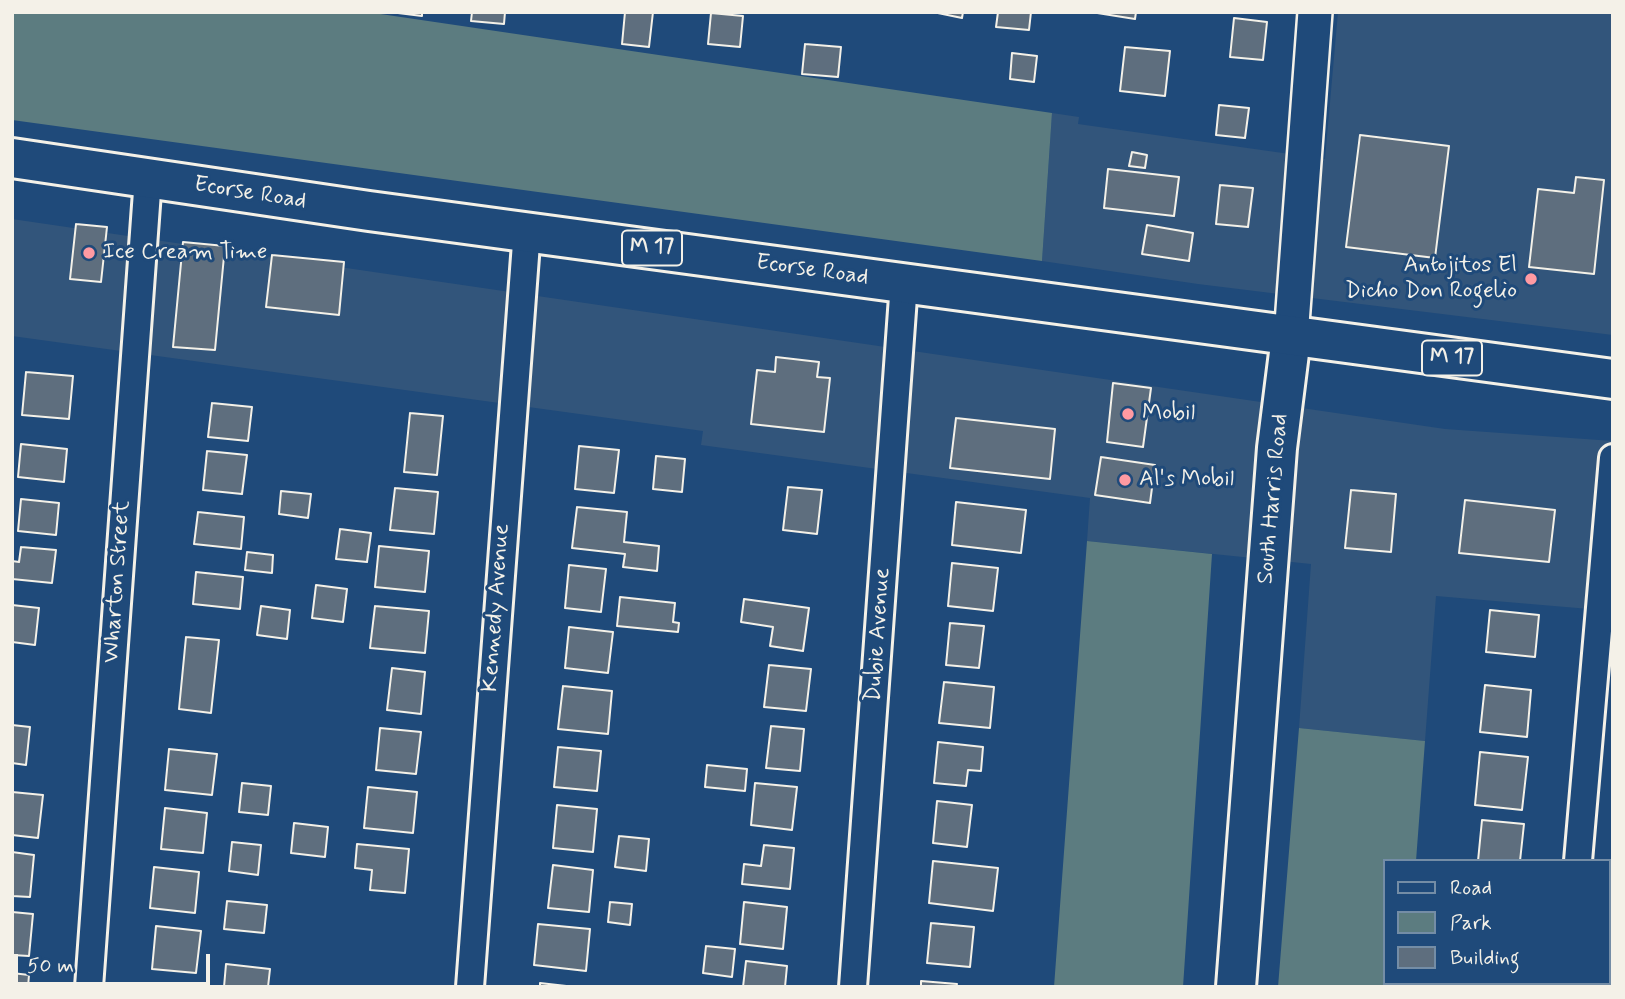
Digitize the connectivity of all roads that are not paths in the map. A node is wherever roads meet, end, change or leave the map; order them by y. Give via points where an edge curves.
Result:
1 (1315, 12) edge
2 (12, 158) edge
3 (148, 178) junction
4 (527, 230) junction
5 (904, 283) junction
6 (1291, 337) junction
7 (1613, 379) edge
8 (1613, 458) edge
9 (1577, 859) edge
10 (89, 987) edge
11 (470, 987) edge
12 (853, 987) edge
13 (1236, 987) edge

1 - 6 street, South Harris Road
2 - 3 main road, Ecorse Road / M 17
3 - 4 main road, Ecorse Road / M 17
3 - 10 street, Wharton Street
4 - 5 main road, Ecorse Road / M 17
4 - 11 street, Kennedy Avenue
5 - 6 main road, Ecorse Road / M 17
5 - 12 street, Dubie Avenue
6 - 7 main road, Ecorse Road / M 17
6 - 13 main road, South Harris Road via 1277,448
8 - 9 street

